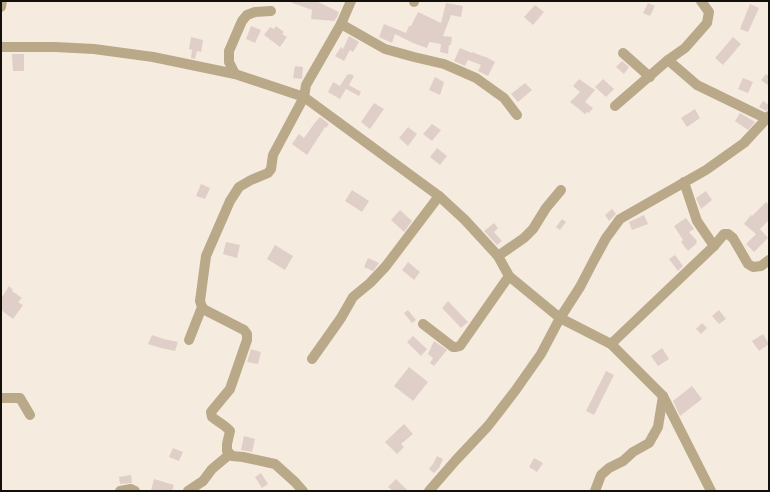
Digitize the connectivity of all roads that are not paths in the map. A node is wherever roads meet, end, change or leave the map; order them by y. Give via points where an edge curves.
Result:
1 (2, 1) edge
2 (351, 1) edge
3 (701, 1) edge
4 (1, 7) edge
5 (270, 11) dead end
6 (341, 24) junction
7 (1, 46) edge
8 (623, 53) dead end
9 (668, 60) junction
10 (235, 74) junction
11 (650, 77) junction
12 (304, 98) junction
13 (615, 106) dead end
14 (517, 115) dead end
15 (768, 117) edge
16 (684, 182) junction
17 (561, 190) dead end
18 (439, 196) junction
19 (714, 246) junction
20 (498, 256) junction
21 (769, 260) edge
22 (508, 276) junction
23 (202, 307) junction
24 (560, 318) junction
25 (423, 324) dead end
26 (188, 340) dead end
27 (611, 344) junction
28 (312, 359) dead end
29 (663, 396) junction
30 (1, 398) edge
31 (30, 415) dead end
32 (230, 454) junction
33 (120, 491) edge
34 (135, 491) edge
35 (188, 491) edge
36 (303, 491) edge
37 (429, 491) edge
38 (594, 491) edge
39 (711, 491) edge

1 - 4 street
2 - 6 street
3 - 9 street via 709,12 707,23 685,48
5 - 10 street via 255,12 247,15 242,21 229,51 229,62
6 - 12 street via 306,85
6 - 14 street via 385,49 444,64 476,78 504,98
7 - 10 street via 94,49 153,57
8 - 11 street
9 - 11 street
9 - 15 street via 697,86
10 - 12 street
11 - 13 street
12 - 18 street
12 - 23 street via 273,155 272,169 239,187 230,201 206,256 200,301
15 - 16 street via 744,143
16 - 19 street via 697,221
16 - 24 street via 620,219 606,238
17 - 20 street via 533,229
18 - 20 street
18 - 28 street via 386,266 353,297
19 - 21 street via 724,234 728,234 748,264 753,267 761,266
19 - 27 street
20 - 22 street
22 - 24 street
22 - 25 street via 460,346 453,347
23 - 26 street
23 - 32 street via 247,334 230,389 211,412 212,417 230,431 227,451
24 - 27 street
24 - 37 street via 541,354 515,391 488,426
27 - 29 street
29 - 38 street via 658,427 649,443 609,468 601,475
29 - 39 street
30 - 31 street via 20,398
32 - 35 street via 212,469 203,481
32 - 36 street via 275,464
33 - 34 street

